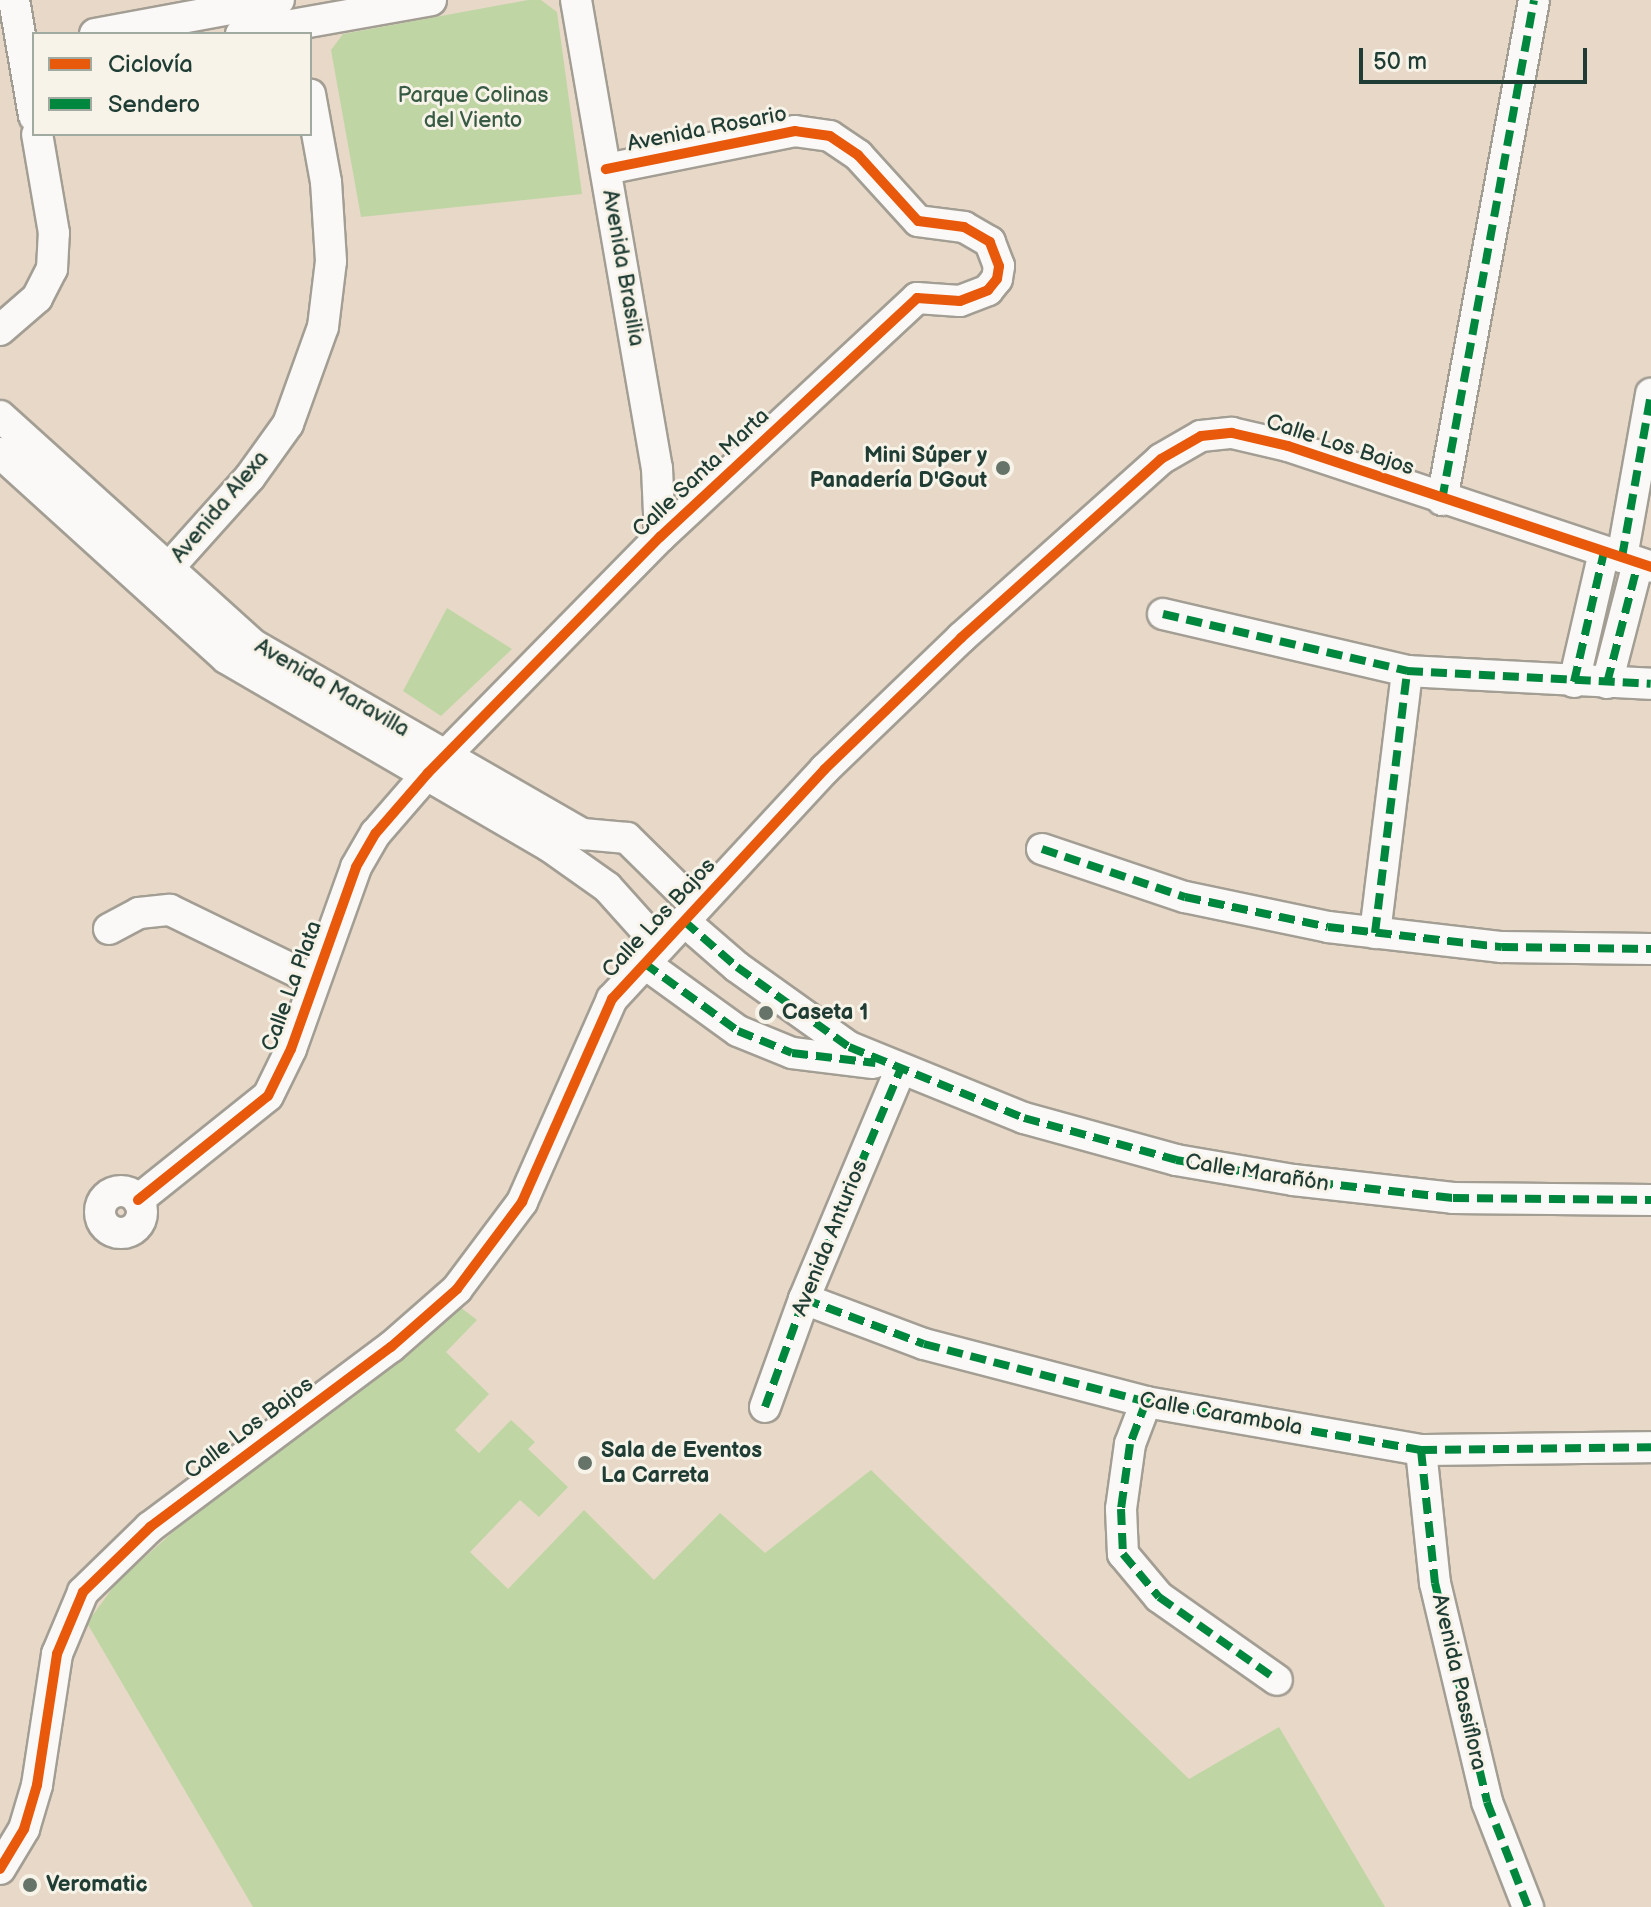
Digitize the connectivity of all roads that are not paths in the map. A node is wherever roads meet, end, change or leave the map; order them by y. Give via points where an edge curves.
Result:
1 (14, 0) edge
2 (279, 0) edge
3 (431, 0) edge
4 (576, 0) edge
5 (1534, 0) edge
6 (297, 19) edge
7 (106, 32) edge
8 (248, 32) edge
9 (20, 60) edge
10 (312, 105) edge
11 (32, 108) edge
12 (37, 136) edge
13 (606, 169) junction
14 (999, 266) joint
15 (0, 330) edge
16 (1651, 394) edge
17 (0, 416) edge
18 (0, 453) edge
19 (1442, 500) junction
20 (660, 537) junction
21 (1629, 560) edge
22 (158, 579) junction
23 (1163, 614) dead end
24 (1407, 671) junction
25 (1574, 682) junction
26 (1607, 683) junction
27 (1651, 684) edge
28 (438, 763) junction
29 (1042, 849) dead end
30 (690, 913) junction
31 (109, 929) dead end
32 (1375, 933) junction
33 (1651, 949) edge
34 (652, 954) junction
35 (314, 980) junction
36 (889, 1067) junction
37 (138, 1200) dead end
38 (1651, 1200) edge
39 (804, 1299) junction
40 (1146, 1402) junction
41 (765, 1407) dead end
42 (1651, 1447) edge
43 (1421, 1450) junction
44 (1277, 1680) dead end
45 (0, 1869) edge
46 (1528, 1907) edge

1 - 9 street
2 - 7 street
3 - 6 street
4 - 13 street, Avenida Brasilia
5 - 19 street
6 - 8 street
9 - 11 street
10 - 22 street, Avenida Alexa via 326,182 331,261 323,327 288,424 250,477
12 - 15 street via 54,233 52,269 37,298
13 - 14 street, Avenida Rosario via 795,131 830,136 858,155 918,221 978,232 990,242
13 - 20 street, Avenida Brasilia via 657,468
14 - 20 street, Calle Santa Marta via 997,279 976,297 917,298
16 - 21 street
17 - 22 street, Avenida Maravilla
18 - 22 street, Avenida Maravilla
19 - 21 street, Calle Los Bajos
19 - 30 street, Calle Los Bajos via 1232,433 1184,443 961,638 825,769
20 - 28 street, Calle Santa Marta
21 - 25 street
21 - 26 street
22 - 28 street, Avenida Maravilla via 226,658
23 - 24 street
24 - 25 street
24 - 32 street
25 - 26 street
26 - 27 street
28 - 30 street, Avenida Maravilla via 583,834 627,838
28 - 34 street, Avenida Maravilla via 607,887
28 - 35 street, Calle La Plata via 376,833 356,867
29 - 32 street via 1185,897
30 - 34 street, Calle Los Bajos
30 - 36 street, Calle Marañón via 737,967
31 - 35 street via 139,913 170,910
32 - 33 street via 1502,947
34 - 36 street, Calle Marañón via 738,1031 792,1053
34 - 45 street, Calle Los Bajos via 596,1027 522,1202 457,1289 391,1347 141,1534 83,1592 57,1654 33,1800 24,1829
35 - 37 street, Calle La Plata via 291,1049 268,1096
36 - 38 street, Calle Marañón via 1024,1118 1176,1160 1453,1198 1583,1204
36 - 39 street, Avenida Anturios
39 - 40 street, Calle Carambola via 924,1344
39 - 41 street, Avenida Anturios
40 - 43 street, Calle Carambola
40 - 44 street via 1130,1444 1121,1509 1123,1554 1159,1597
42 - 43 street, Calle Carambola
43 - 46 street, Avenida Passiflora via 1442,1612 1487,1802

